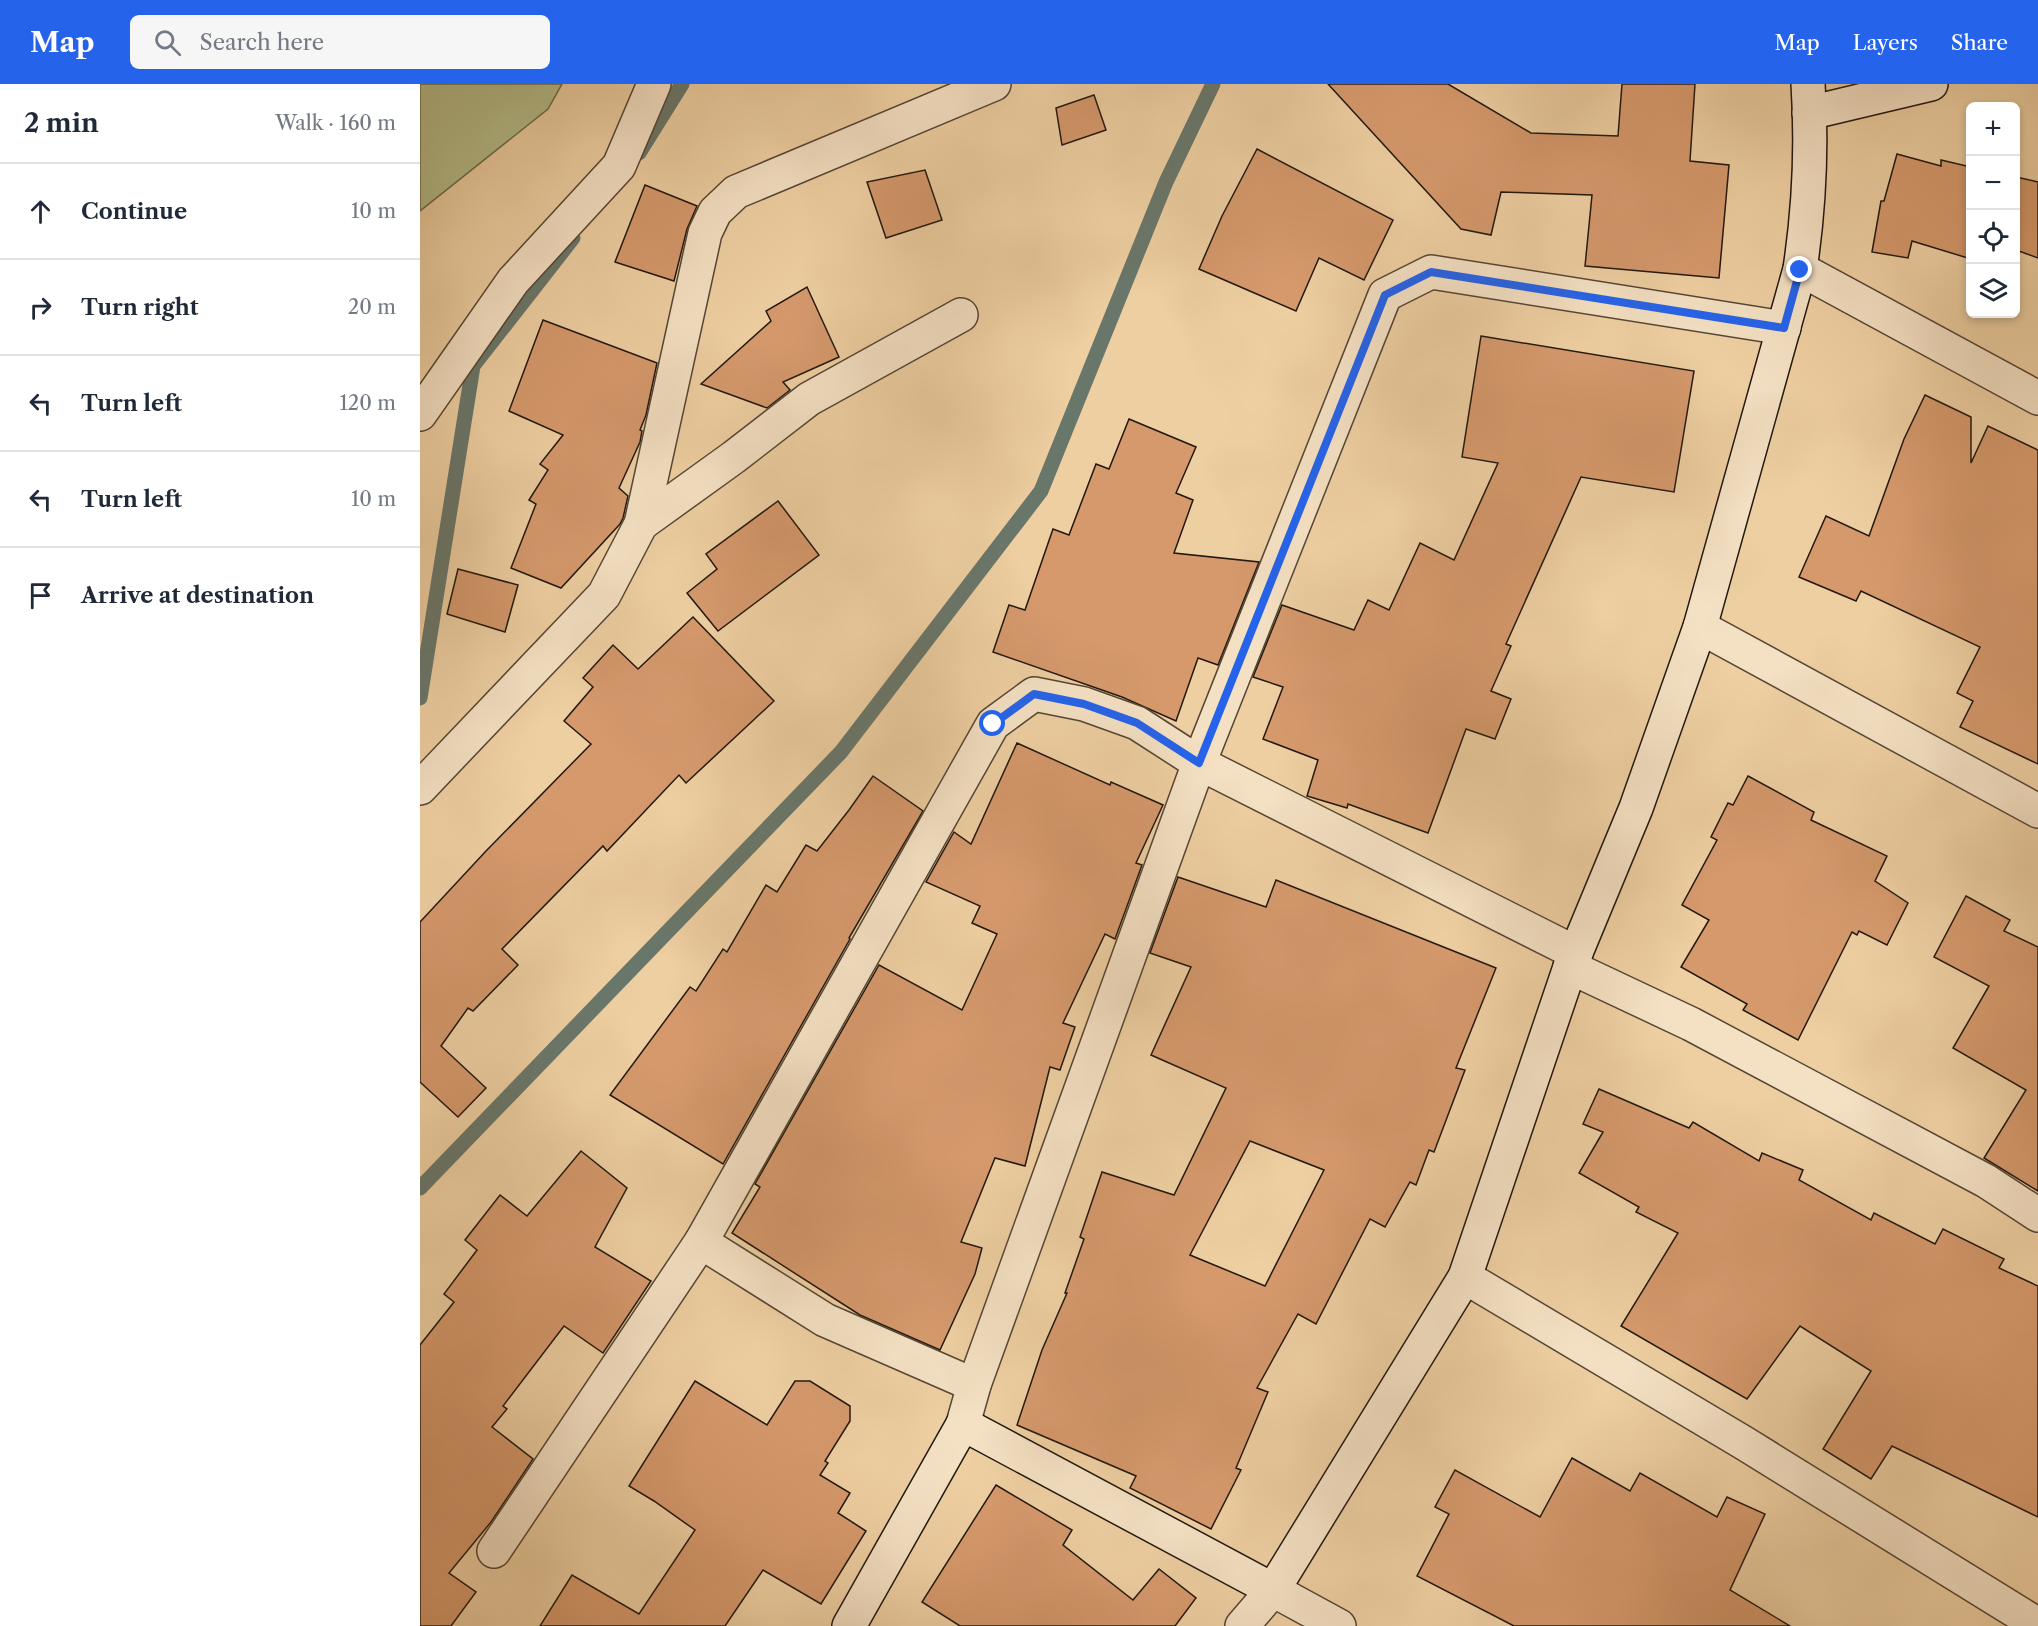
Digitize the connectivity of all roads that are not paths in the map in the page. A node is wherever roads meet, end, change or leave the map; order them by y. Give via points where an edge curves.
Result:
1 (654, 84) edge
2 (994, 84) edge
3 (1931, 84) edge
4 (1809, 99) edge
5 (1800, 270) junction
6 (961, 315) dead end
7 (1784, 328) junction
8 (2038, 398) edge
9 (420, 414) edge
10 (641, 524) junction
11 (1700, 627) junction
12 (1199, 763) junction
13 (420, 788) edge
14 (2038, 812) edge
15 (1573, 960) junction
16 (2038, 1215) edge
17 (701, 1242) junction
18 (1465, 1277) junction
19 (974, 1385) junction
20 (963, 1424) junction
21 (494, 1551) dead end
22 (1273, 1590) junction
23 (2038, 1625) edge
24 (849, 1626) edge
25 (1242, 1626) edge
26 (1339, 1626) edge

1 - 9 street via 619,166 513,281
2 - 10 street via 736,192 715,212 705,233
3 - 4 street
4 - 5 street via 1806,232
5 - 7 street
5 - 8 street
6 - 10 street via 809,399
7 - 11 street
7 - 12 street via 1431,272 1385,295
10 - 13 street via 604,595
11 - 14 street
11 - 15 street via 1636,808
12 - 15 street
12 - 17 street via 1137,723 1084,704 1034,694 993,724
12 - 19 street
15 - 16 street via 1986,1181
15 - 18 street
17 - 19 street via 825,1320
17 - 21 street
18 - 22 street
18 - 23 street
19 - 20 street
20 - 22 street
20 - 24 street
22 - 25 street
22 - 26 street

